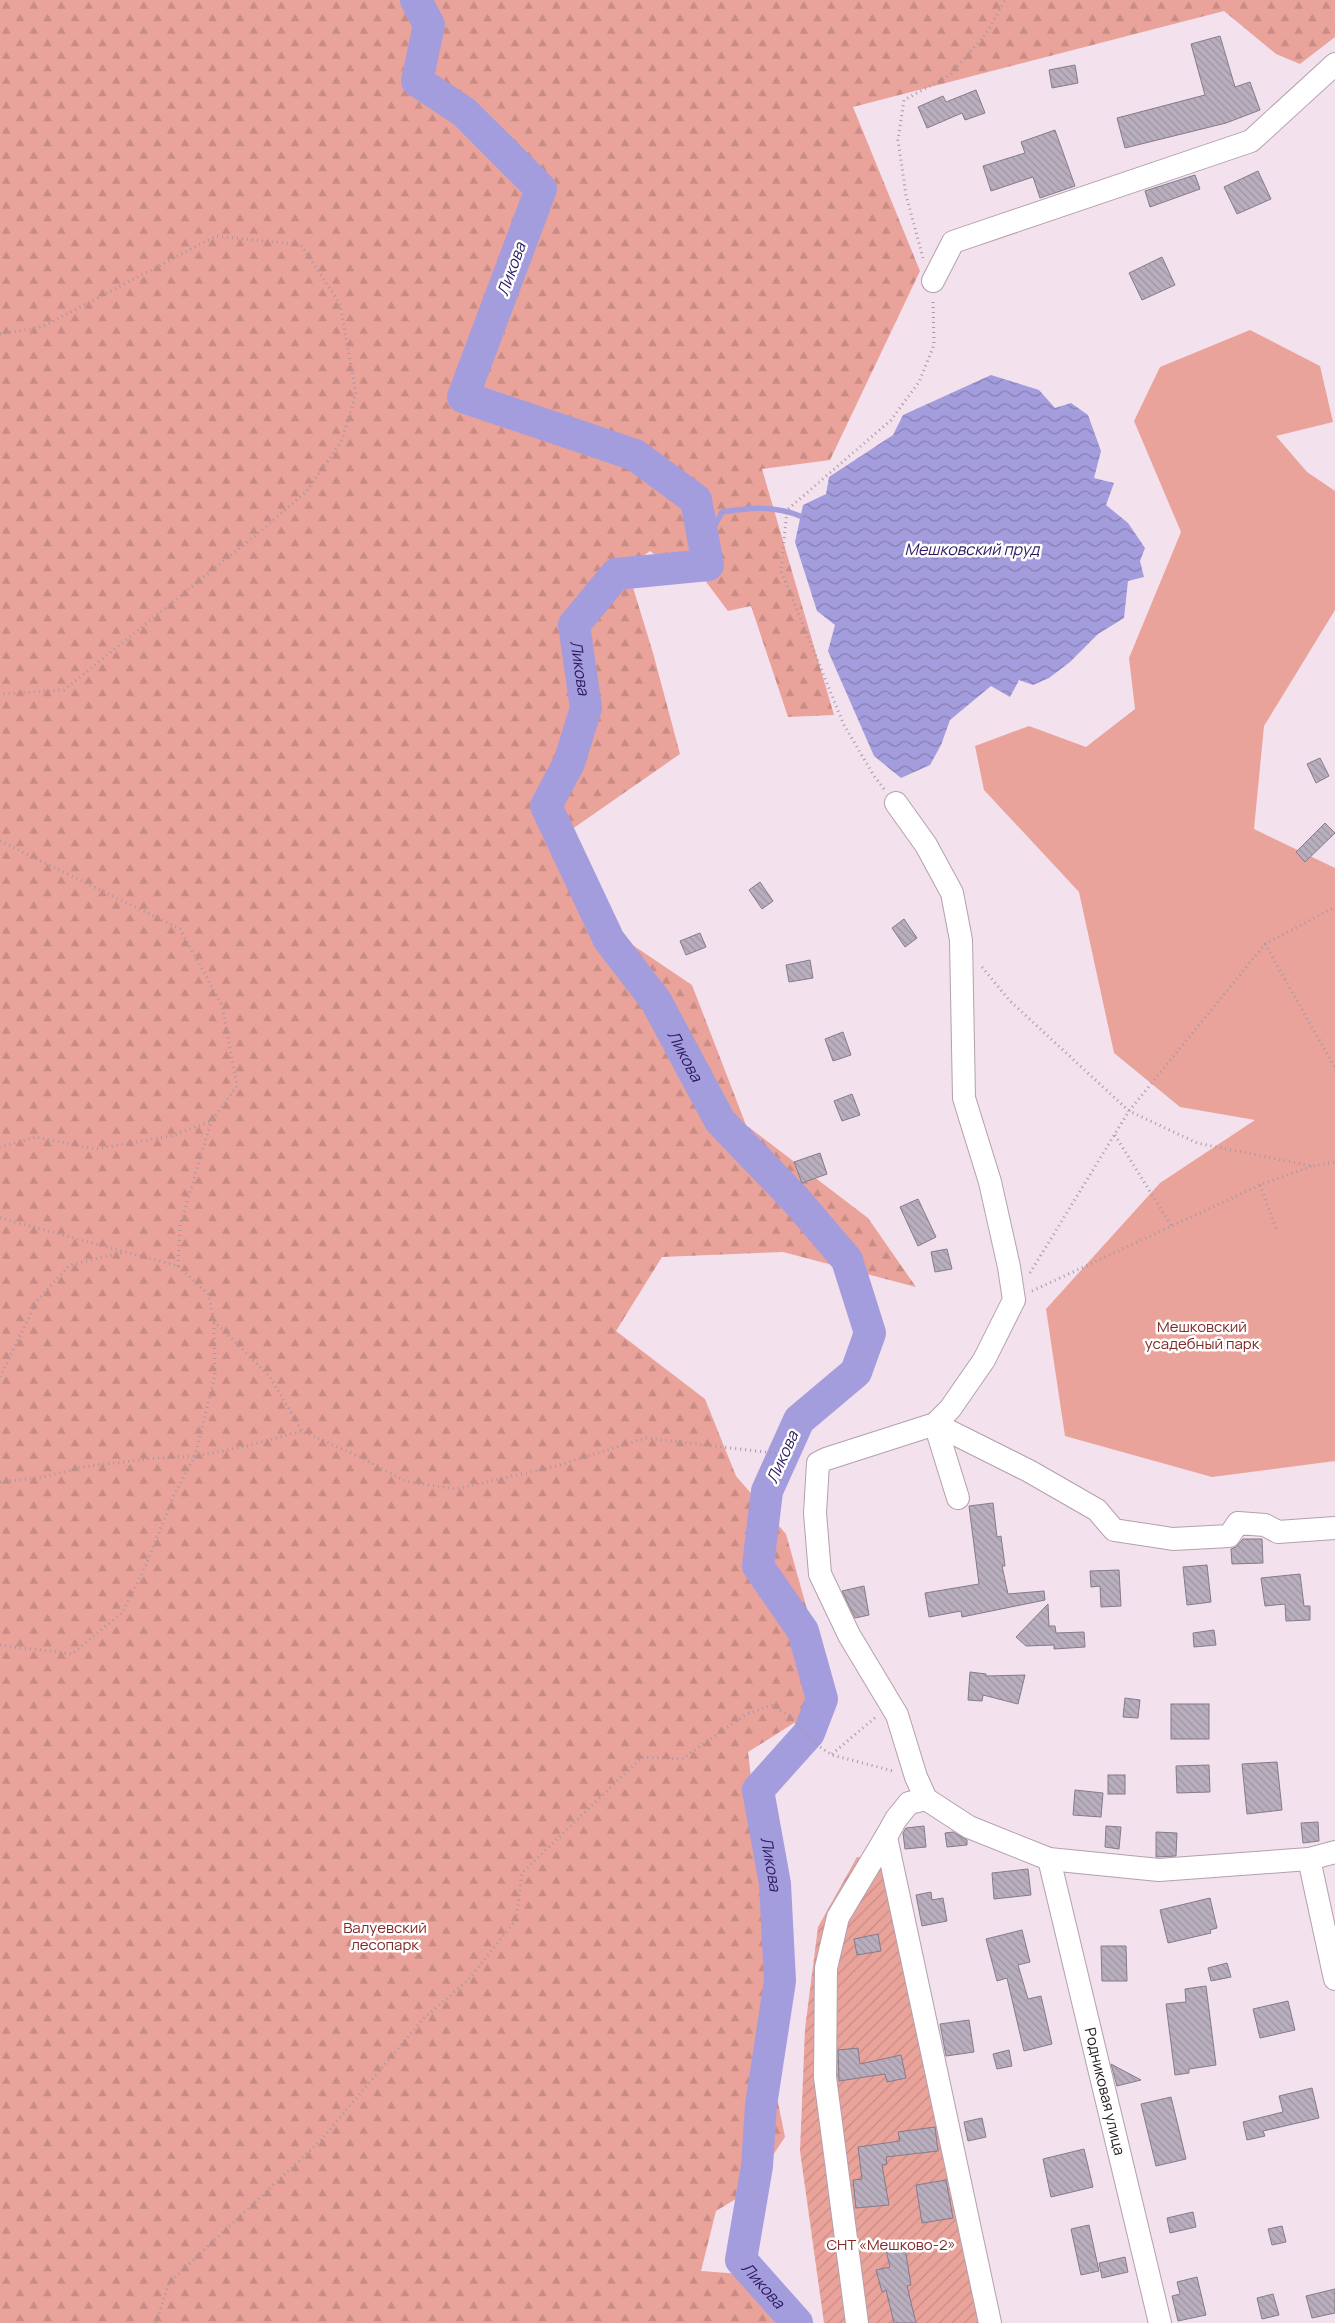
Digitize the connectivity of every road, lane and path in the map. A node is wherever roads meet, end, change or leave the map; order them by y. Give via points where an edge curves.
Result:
1 (1005, 0) edge
2 (1335, 64) edge
3 (933, 281) junction
4 (0, 334) edge
5 (0, 694) edge
6 (896, 803) joint
7 (0, 842) edge
8 (1335, 907) edge
9 (961, 940) junction
10 (1265, 944) junction
11 (1335, 1068) edge
12 (1129, 1111) junction
13 (211, 1122) junction
14 (1115, 1135) junction
15 (0, 1147) edge
16 (1335, 1162) edge
17 (1312, 1166) junction
18 (1260, 1185) junction
19 (0, 1218) edge
20 (1172, 1227) junction
21 (1276, 1231) dead end
22 (125, 1252) junction
23 (178, 1266) junction
24 (1014, 1300) junction
25 (214, 1320) junction
26 (0, 1377) edge
27 (935, 1424) junction
28 (302, 1431) junction
29 (195, 1456) junction
30 (807, 1458) dead end
31 (0, 1482) edge
32 (958, 1498) dead end
33 (1335, 1528) edge
34 (0, 1645) edge
35 (890, 1704) junction
36 (832, 1754) junction
37 (916, 1777) junction
38 (926, 1799) junction
39 (886, 1837) junction
40 (1335, 1852) edge
41 (1049, 1859) junction
42 (1309, 1859) junction
43 (1335, 1979) edge
44 (150, 2323) edge
45 (156, 2323) edge
46 (857, 2323) edge
47 (990, 2323) edge
48 (1160, 2323) edge

1 - 3 path via 988,31 950,74 904,100 898,140 906,195 924,264
2 - 3 street via 1251,140 953,242
3 - 6 path via 934,345 919,382 891,420 787,510 781,571 844,725 874,776
4 - 5 path via 42,327 216,236 302,245 340,304 356,394 342,442 306,492 262,530 64,690
6 - 9 street via 926,845 952,893
7 - 13 path via 180,929 222,1005 236,1086
8 - 10 path
9 - 12 path via 1010,1000
9 - 24 street via 964,1098 990,1182
10 - 11 path
10 - 12 path
12 - 14 path
12 - 17 path via 1197,1143
13 - 15 path via 171,1136 94,1148 36,1137
13 - 23 path via 180,1224
14 - 20 path
14 - 24 path
16 - 17 path
17 - 18 path
18 - 20 path
18 - 21 path
19 - 22 path
20 - 24 path
22 - 23 path
22 - 26 path via 70,1265 38,1299
23 - 25 path via 208,1294
24 - 27 street via 984,1360 950,1409
25 - 28 path via 270,1377
25 - 29 path via 215,1375
27 - 32 street
27 - 33 street via 1097,1510 1114,1530 1172,1539 1229,1536 1238,1523 1265,1525 1278,1532
27 - 35 street via 818,1464 815,1513 820,1574 849,1636
28 - 29 path
28 - 30 path via 406,1481 456,1489 556,1466 646,1438
29 - 31 path via 82,1467
29 - 34 path via 123,1612 72,1654
35 - 36 path
35 - 37 street via 897,1715
36 - 37 path
36 - 45 path via 817,1745 789,1715 771,1705 745,1715 682,1759 642,1757 522,1873 516,1920 468,1980 423,2019 321,2140 170,2283
37 - 38 street
38 - 39 street via 910,1803
38 - 41 street via 969,1827
39 - 46 street via 838,1917 826,1968 825,2077
39 - 47 street
40 - 42 street
41 - 42 street via 1159,1870
41 - 48 street, Родниковая улица
42 - 43 street
44 - 45 path

